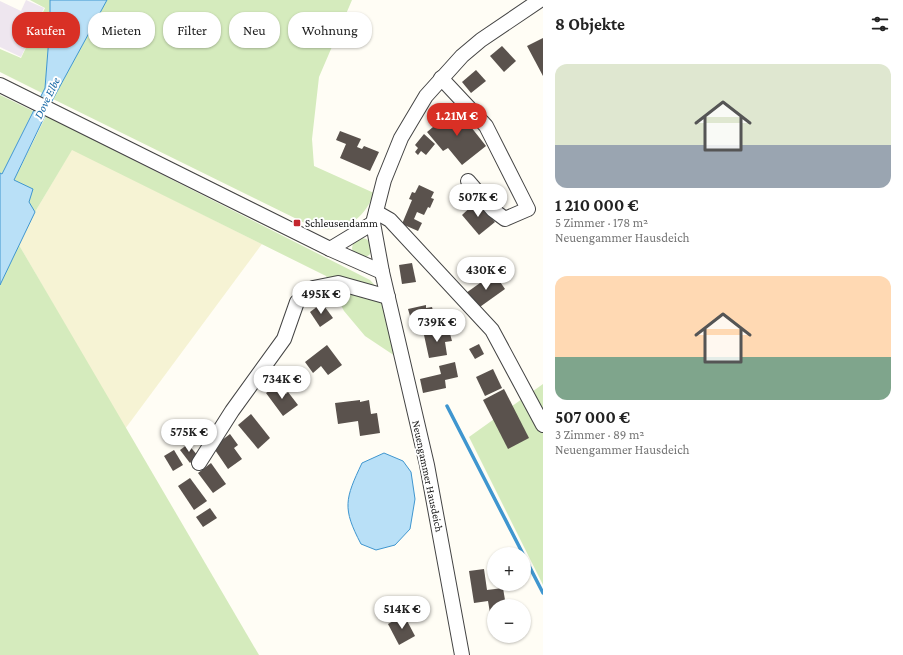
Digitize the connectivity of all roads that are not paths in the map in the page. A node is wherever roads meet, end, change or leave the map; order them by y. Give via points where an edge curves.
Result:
1 (540, 0) edge
2 (441, 78) junction
3 (0, 85) edge
4 (468, 181) dead end
5 (374, 218) junction
6 (330, 249) junction
7 (382, 272) junction
8 (388, 297) junction
9 (543, 425) edge
10 (198, 463) dead end
11 (462, 655) edge

1 - 2 street, Neuengammer Hausdeich via 481,40
2 - 4 street via 486,126 528,209 505,219 493,210
2 - 5 street, Neuengammer Hausdeich via 418,107 401,138 384,180
3 - 6 street
5 - 6 street
5 - 7 street, Neuengammer Hausdeich
5 - 9 street via 390,220 492,330
6 - 7 street
7 - 8 street, Neuengammer Hausdeich
8 - 10 street via 338,283 313,288 302,297 297,302 284,339
8 - 11 street, Neuengammer Hausdeich via 427,466

